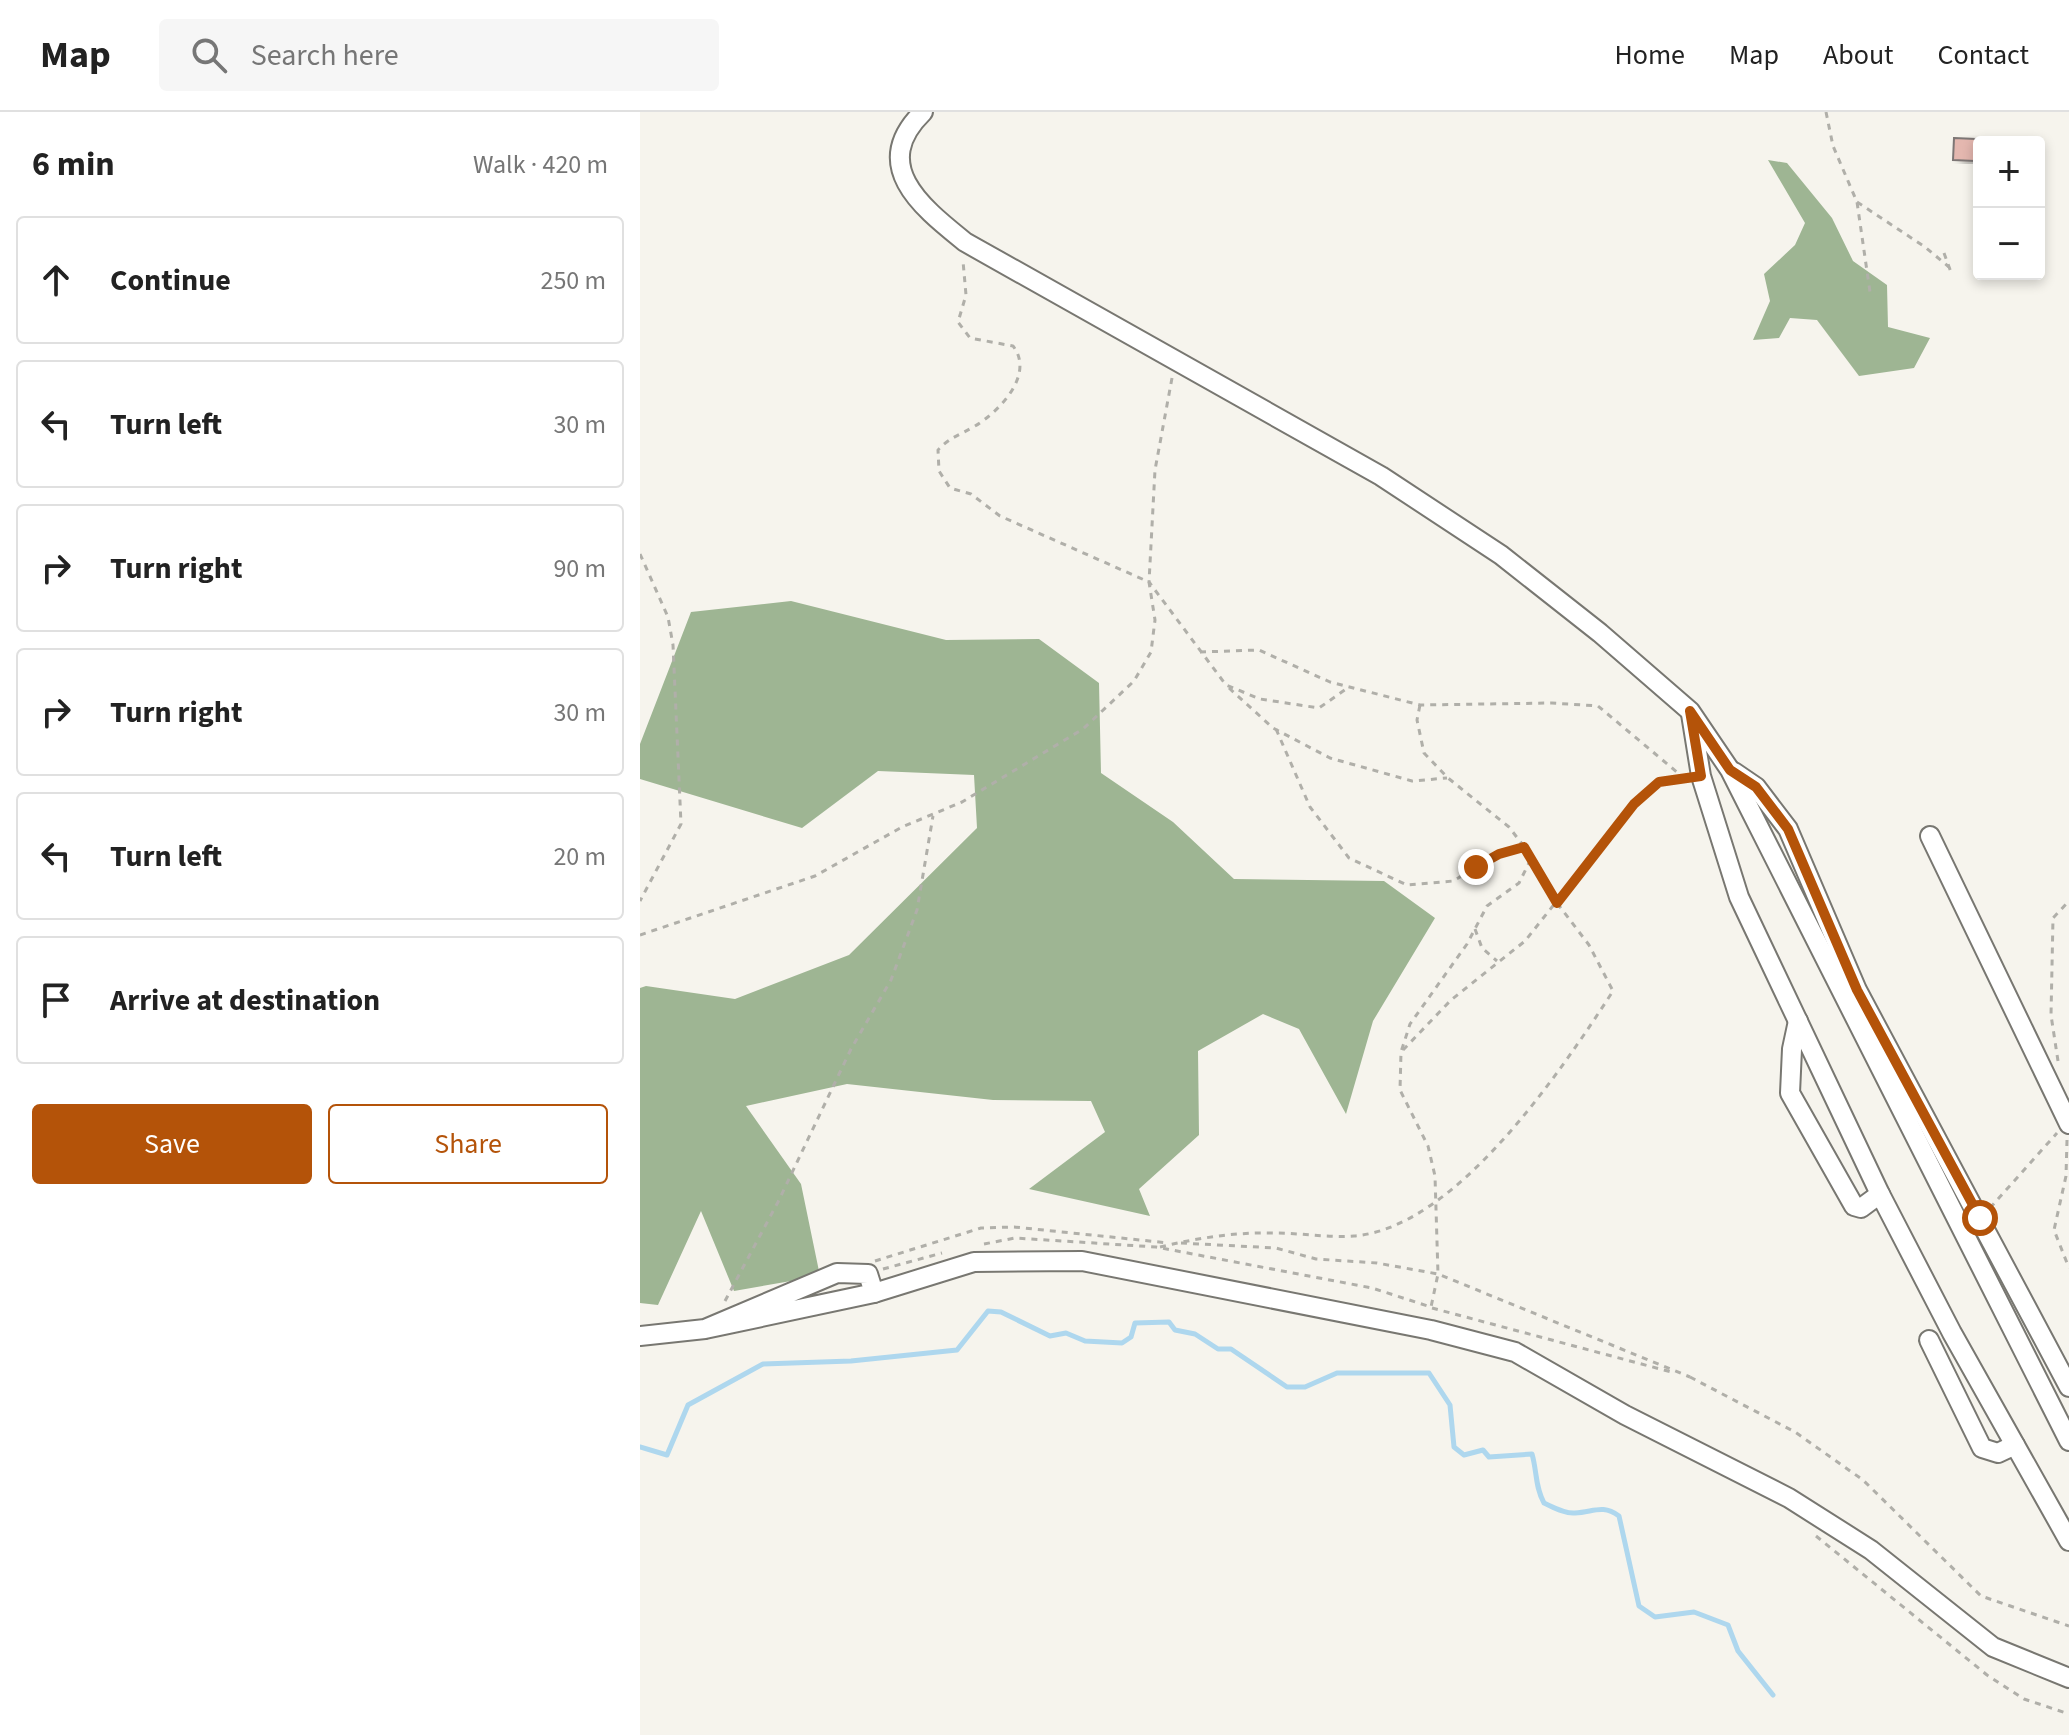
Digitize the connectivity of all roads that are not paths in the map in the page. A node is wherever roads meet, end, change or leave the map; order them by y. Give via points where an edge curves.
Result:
1 (923, 112) edge
2 (1690, 711) junction
3 (1730, 770) junction
4 (1930, 836) dead end
5 (1798, 1021) junction
6 (2068, 1123) edge
7 (1880, 1194) junction
8 (874, 1293) junction
9 (705, 1329) junction
10 (640, 1336) edge
11 (1929, 1340) dead end
12 (2069, 1387) edge
13 (2069, 1441) edge
14 (2015, 1445) junction
15 (2069, 1541) edge
16 (2069, 1678) edge

1 - 2 street via 904,137 900,163 908,188 925,210 961,239 1381,476 1501,555
2 - 3 street
2 - 5 street via 1692,777 1739,897
3 - 12 street via 1756,787 1788,829 1857,990
3 - 13 street
4 - 6 street
5 - 7 street
5 - 7 street via 1790,1093 1854,1206 1861,1208
7 - 14 street
8 - 9 street
8 - 9 street via 866,1269 837,1273
8 - 16 street via 974,1262 1082,1261 1431,1330 1515,1352 1789,1498 1871,1550 1993,1647
9 - 10 street
11 - 14 street via 1982,1448 1998,1453
14 - 15 street

